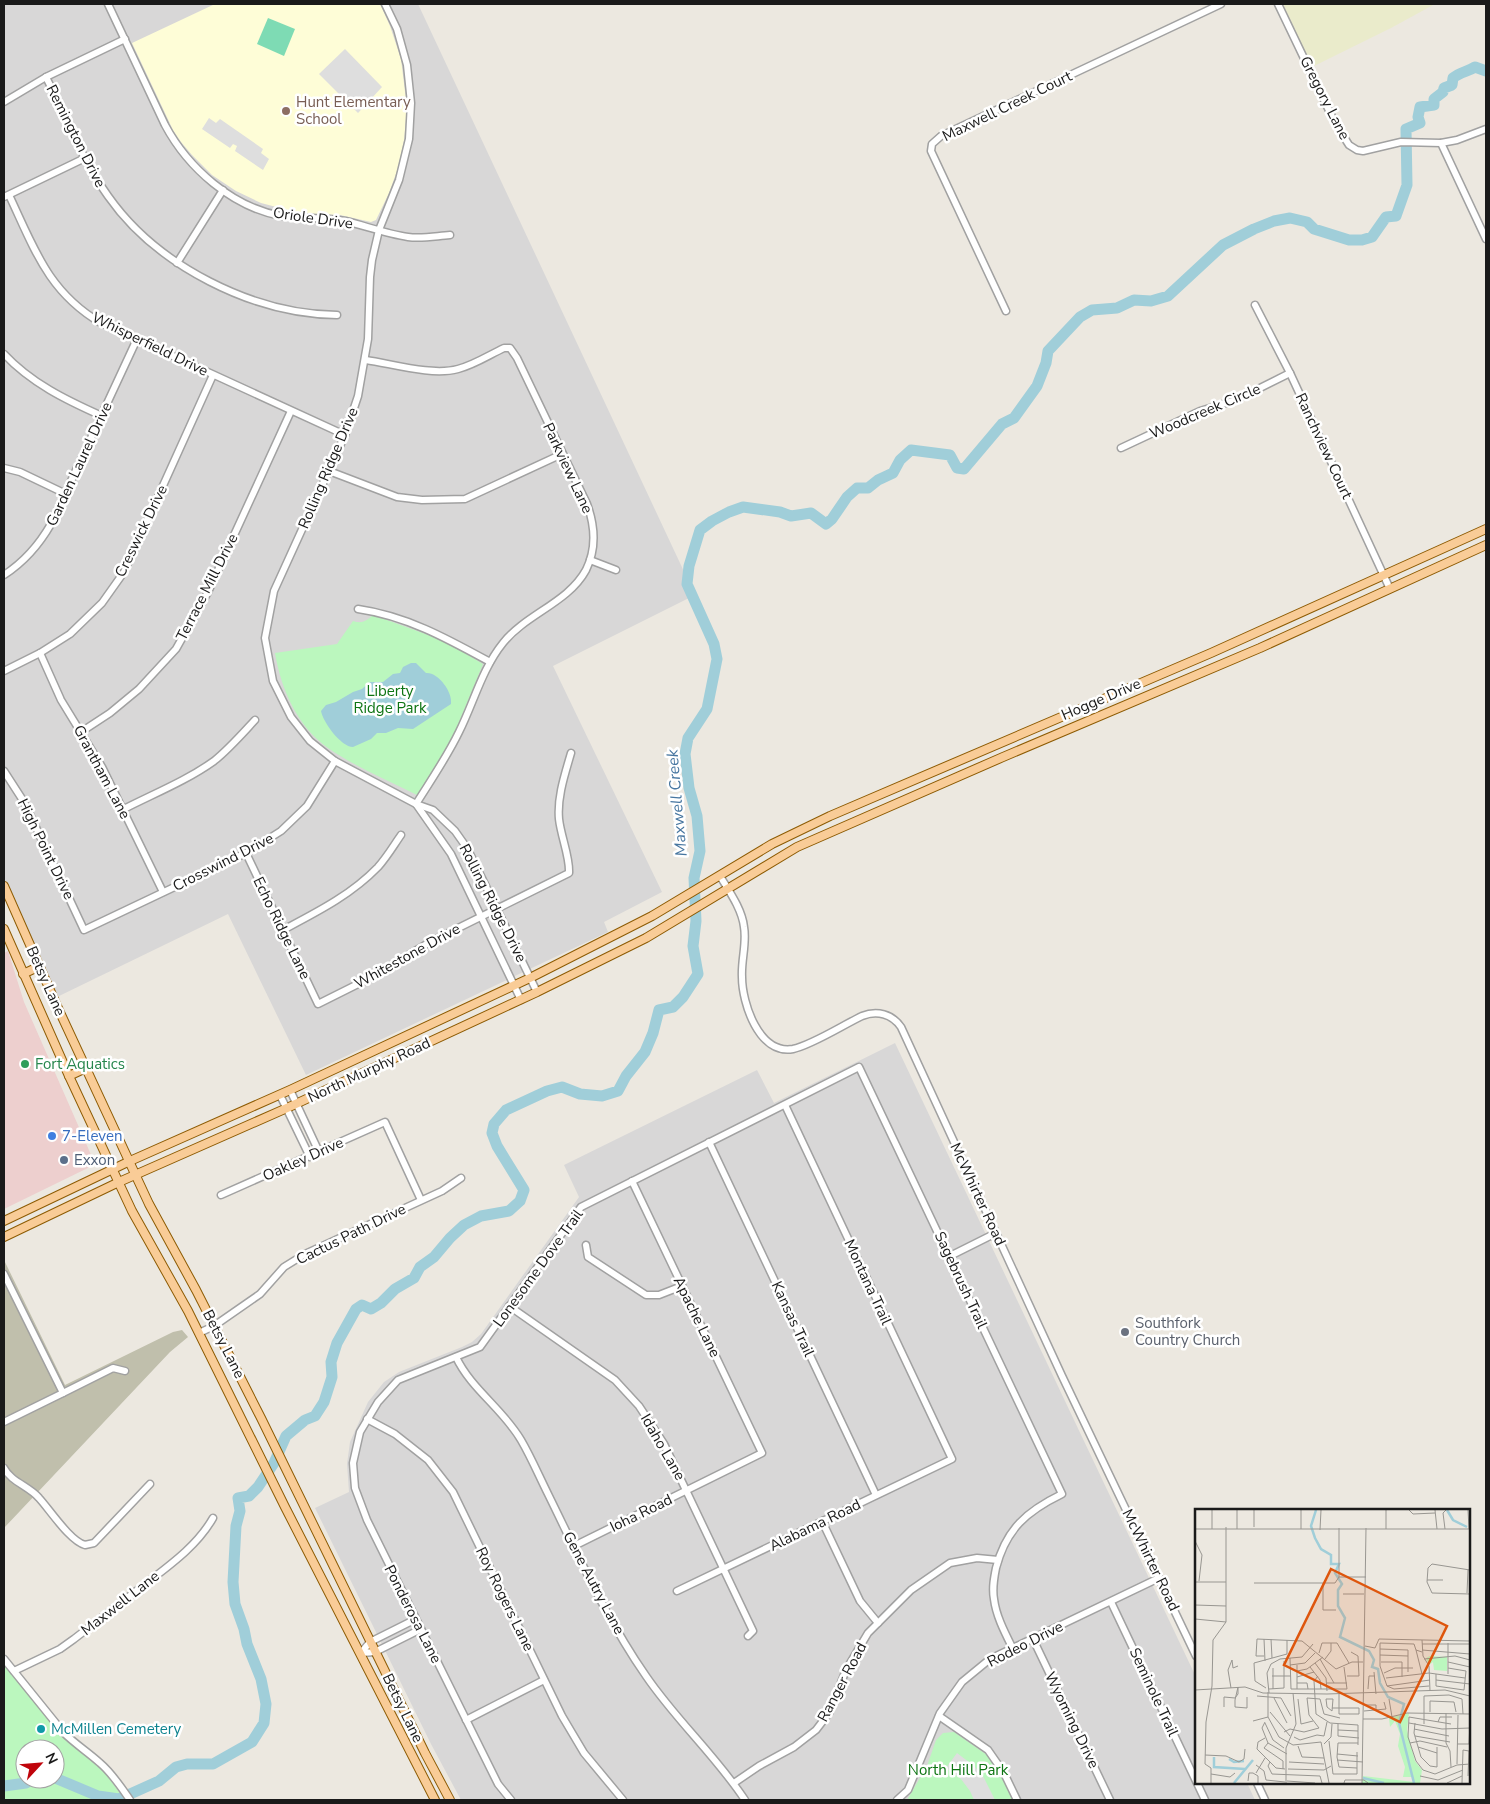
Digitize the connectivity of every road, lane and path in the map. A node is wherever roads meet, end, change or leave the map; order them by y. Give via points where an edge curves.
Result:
1 (108, 4) edge
2 (385, 4) edge
3 (1221, 4) edge
4 (1278, 4) edge
5 (125, 39) junction
6 (46, 78) junction
7 (4, 102) edge
8 (1486, 129) edge
9 (1441, 143) junction
10 (85, 158) junction
11 (223, 190) junction
12 (6, 196) edge
13 (379, 230) junction
14 (450, 235) dead end
15 (1486, 239) edge
16 (177, 263) junction
17 (1255, 305) dead end
18 (1006, 311) dead end
19 (337, 316) dead end
20 (137, 340) junction
21 (4, 354) edge
22 (366, 360) junction
23 (1290, 373) junction
24 (213, 375) junction
25 (291, 411) junction
26 (102, 416) junction
27 (345, 435) junction
28 (1121, 448) dead end
29 (562, 454) junction
30 (4, 468) edge
31 (329, 471) junction
32 (66, 494) junction
33 (1486, 529) edge
34 (1486, 545) edge
35 (590, 560) junction
36 (616, 570) dead end
37 (4, 575) edge
38 (1384, 575) junction
39 (1390, 589) junction
40 (358, 610) dead end
41 (40, 653) junction
42 (1211, 653) junction
43 (490, 662) junction
44 (1217, 666) junction
45 (4, 671) edge
46 (255, 720) dead end
47 (81, 732) junction
48 (998, 743) junction
49 (571, 753) dead end
50 (1004, 757) junction
51 (335, 761) junction
52 (4, 771) edge
53 (416, 804) junction
54 (122, 810) junction
55 (401, 835) dead end
56 (246, 853) junction
57 (720, 876) junction
58 (4, 886) edge
59 (727, 888) junction
60 (163, 892) junction
61 (496, 909) junction
62 (481, 916) junction
63 (4, 929) edge
64 (84, 930) joint
65 (283, 930) junction
66 (40, 966) junction
67 (23, 974) junction
68 (530, 978) junction
69 (514, 985) junction
70 (537, 992) junction
71 (521, 1000) junction
72 (318, 1004) joint
73 (859, 1067) joint
74 (86, 1068) junction
75 (69, 1076) junction
76 (290, 1090) junction
77 (280, 1095) junction
78 (296, 1104) junction
79 (785, 1104) junction
80 (287, 1108) junction
81 (709, 1142) junction
82 (319, 1152) junction
83 (310, 1157) junction
84 (130, 1161) junction
85 (113, 1170) junction
86 (136, 1175) junction
87 (461, 1178) dead end
88 (632, 1181) junction
89 (118, 1182) junction
90 (221, 1195) dead end
91 (421, 1200) junction
92 (4, 1221) edge
93 (996, 1233) junction
94 (4, 1237) edge
95 (586, 1245) dead end
96 (950, 1256) junction
97 (4, 1274) edge
98 (682, 1286) junction
99 (510, 1306) junction
100 (214, 1326) junction
101 (199, 1333) junction
102 (456, 1357) junction
103 (125, 1371) dead end
104 (63, 1393) junction
105 (367, 1418) junction
106 (4, 1422) edge
107 (762, 1454) joint
108 (952, 1459) joint
109 (4, 1468) edge
110 (150, 1484) dead end
111 (687, 1490) junction
112 (876, 1495) junction
113 (213, 1518) dead end
114 (822, 1521) junction
115 (574, 1546) junction
116 (998, 1560) junction
117 (723, 1569) junction
118 (1159, 1578) junction
119 (677, 1591) dead end
120 (1111, 1602) junction
121 (416, 1619) junction
122 (878, 1623) junction
123 (421, 1629) junction
124 (748, 1636) dead end
125 (1033, 1639) junction
126 (370, 1642) junction
127 (1013, 1649) junction
128 (375, 1652) junction
129 (361, 1653) junction
130 (1195, 1654) edge
131 (4, 1659) edge
132 (14, 1671) junction
133 (544, 1680) junction
134 (939, 1716) junction
135 (466, 1720) junction
136 (1195, 1778) edge
137 (734, 1783) junction
138 (1198, 1784) edge
139 (1257, 1784) edge
140 (130, 1800) edge
141 (436, 1800) edge
142 (450, 1800) edge
143 (511, 1800) edge
144 (623, 1800) edge
145 (745, 1800) edge
146 (897, 1800) edge
147 (1018, 1800) edge
148 (1110, 1800) edge
149 (1205, 1800) edge
150 (1265, 1800) edge

1 - 5 street, Oriole Drive
2 - 13 street, Rolling Ridge Drive via 397,29 407,65 412,121 403,167
3 - 18 street, Maxwell Creek Court via 949,132 932,144 932,151
4 - 9 street, Gregory Lane via 1335,123 1349,145 1363,151 1402,142
5 - 6 street
5 - 11 street, Oriole Drive via 174,141 194,167
6 - 7 street
6 - 10 street, Remington Drive
8 - 9 street, Gregory Lane
9 - 15 street
10 - 12 street
10 - 16 street, Remington Drive via 107,196 128,222
11 - 13 street, Oriole Drive via 278,215 344,221
11 - 16 street
12 - 20 street, Whisperfield Drive via 39,259 59,289 94,319
13 - 14 street, Oriole Drive via 416,238
13 - 22 street, Rolling Ridge Drive via 370,277
16 - 19 street, Remington Drive via 263,303 305,313
17 - 23 street, Ranchview Court
20 - 24 street, Whisperfield Drive
20 - 26 street, Garden Laurel Drive
21 - 26 street via 51,392
22 - 27 street, Rolling Ridge Drive
22 - 29 street, Parkview Lane via 452,370 510,348
23 - 28 street, Woodcreek Circle via 1236,400 1200,411
23 - 38 street, Ranchview Court
24 - 25 street, Whisperfield Drive
24 - 41 street, Creswick Drive via 124,572 102,602 70,634
25 - 27 street, Whisperfield Drive
25 - 47 street, Terrace Mill Drive via 208,592 176,649 139,689
26 - 32 street, Garden Laurel Drive
27 - 31 street, Rolling Ridge Drive
29 - 31 street via 465,499 397,497
29 - 35 street, Parkview Lane via 587,504 594,526
30 - 32 street
31 - 51 street, Rolling Ridge Drive via 274,591 265,638 273,681 291,717 310,741
32 - 37 street, Garden Laurel Drive via 44,537 26,558
33 - 38 main road, Hogge Drive
34 - 39 main road, Hogge Drive
35 - 36 street
35 - 43 street, Parkview Lane via 576,584 522,623 508,636
38 - 39 street, Ranchview Court
38 - 42 main road, Hogge Drive
39 - 44 main road, Hogge Drive
40 - 43 street via 428,628
41 - 45 street, Creswick Drive
41 - 47 street, Grantham Lane via 61,700
42 - 44 main road
42 - 48 main road, Hogge Drive
43 - 53 street, Parkview Lane via 459,731
44 - 50 main road, Hogge Drive
46 - 54 street via 214,761
47 - 54 street, Grantham Lane
48 - 50 main road
48 - 57 main road, Hogge Drive via 830,816 772,844
49 - 61 street, Whitestone Drive via 561,792 559,816 569,873
50 - 59 main road, Hogge Drive via 797,847
51 - 53 street, Rolling Ridge Drive
51 - 56 street, Crosswind Drive via 293,820 281,832
52 - 64 street, High Point Drive via 24,802
53 - 61 street, Rolling Ridge Drive via 433,810 455,831 467,848
53 - 62 street, Rolling Ridge Drive via 451,854
54 - 60 street, Grantham Lane
55 - 65 street via 379,866 355,888
56 - 60 street, Crosswind Drive
56 - 65 street, Echo Ridge Lane
57 - 59 street, McWhirter Road
57 - 68 main road, North Murphy Road via 648,919
58 - 66 main road, Betsy Lane
59 - 70 main road, North Murphy Road via 646,938
59 - 93 street, McWhirter Road via 744,924 743,991 763,1038 776,1047 794,1049 866,1015 882,1014 895,1019
60 - 64 street, Crosswind Drive
61 - 62 street, Whitestone Drive
61 - 68 street, Rolling Ridge Drive
62 - 69 street, Rolling Ridge Drive
62 - 72 street, Whitestone Drive
63 - 67 main road, Betsy Lane
65 - 72 street, Echo Ridge Lane
66 - 67 main road
66 - 74 main road, Betsy Lane
67 - 75 main road, Betsy Lane
68 - 69 main road, North Murphy Road
68 - 70 street, Rolling Ridge Drive
69 - 71 street, Rolling Ridge Drive
69 - 76 main road, North Murphy Road
70 - 71 main road, North Murphy Road
71 - 78 main road, North Murphy Road
73 - 79 street, Lonesome Dove Trail
73 - 96 street, Sagebrush Trail
74 - 75 main road
74 - 84 main road, Betsy Lane
75 - 85 main road, Betsy Lane
76 - 77 main road, North Murphy Road
76 - 78 street
77 - 80 street
77 - 84 main road, North Murphy Road
78 - 80 main road, North Murphy Road
78 - 82 street
79 - 81 street, Lonesome Dove Trail
79 - 108 street, Montana Trail
80 - 83 street
80 - 86 main road, North Murphy Road
81 - 88 street, Lonesome Dove Trail
81 - 112 street, Kansas Trail
82 - 83 street, Oakley Drive
82 - 91 street, Oakley Drive via 385,1122
83 - 90 street, Oakley Drive
84 - 85 main road, North Murphy Road
84 - 86 main road, Betsy Lane
85 - 89 main road, Betsy Lane
85 - 92 main road, North Murphy Road
86 - 89 main road, North Murphy Road
86 - 100 main road, Betsy Lane
87 - 91 street, Cactus Path Drive
88 - 98 street, Apache Lane
88 - 99 street, Lonesome Dove Trail via 580,1207
89 - 94 main road, North Murphy Road
89 - 101 main road, Betsy Lane
91 - 100 street, Cactus Path Drive via 284,1266 260,1294
93 - 96 street
93 - 118 street, McWhirter Road
95 - 98 street via 588,1257 646,1296 659,1295
96 - 116 street, Sagebrush Trail via 1062,1494 1028,1514 1008,1536
97 - 104 street
98 - 107 street, Apache Lane
99 - 102 street, Lonesome Dove Trail via 480,1347
99 - 111 street, Idaho Lane via 615,1380 639,1406 664,1444
100 - 101 street, Cactus Path Drive
100 - 126 main road, Betsy Lane
101 - 129 main road, Betsy Lane
102 - 105 street, Lonesome Dove Trail via 398,1380
102 - 115 street, Gene Autry Lane via 462,1371 520,1438
103 - 104 street via 113,1368
104 - 106 street
105 - 121 street, Ponderosa Lane via 360,1432 353,1463 355,1488 367,1520
105 - 133 street, Roy Rogers Lane via 395,1434 428,1460 453,1492
107 - 111 street, Ioha Road
108 - 112 street, Alabama Road
109 - 110 street via 7,1474 36,1494 75,1540 85,1545 94,1543
111 - 115 street, Ioha Road
111 - 117 street, Idaho Lane
112 - 114 street, Alabama Road
113 - 132 street, Maxwell Lane via 195,1544 74,1639
114 - 117 street, Alabama Road
114 - 122 street via 860,1601
115 - 137 street, Gene Autry Lane via 646,1676
116 - 122 street, Ranger Road via 977,1558 950,1563 911,1590
116 - 127 street via 993,1580 994,1599
117 - 119 street, Alabama Road
117 - 124 street, Idaho Lane via 753,1631
118 - 120 street, Rodeo Drive
118 - 130 street, McWhirter Road
120 - 125 street, Rodeo Drive
120 - 136 street, Seminole Trail
121 - 123 street, Ponderosa Lane
121 - 126 street
122 - 137 street, Ranger Road via 868,1633 846,1670 828,1713 816,1730
123 - 128 street
123 - 135 street, Ponderosa Lane
125 - 127 street, Rodeo Drive
125 - 148 street, Wyoming Drive
126 - 128 main road, Betsy Lane
126 - 129 street
127 - 134 street, Rodeo Drive via 990,1659 962,1682
128 - 129 street
128 - 142 main road, Betsy Lane
129 - 141 main road, Betsy Lane
131 - 132 street
132 - 140 street via 64,1732 101,1763
133 - 135 street
133 - 144 street, Roy Rogers Lane via 584,1753
134 - 146 street, Rodeo Drive via 908,1790
134 - 147 street via 988,1750
135 - 143 street, Ponderosa Lane via 498,1784
137 - 145 street, Gene Autry Lane
138 - 149 street, Seminole Trail
139 - 150 street

